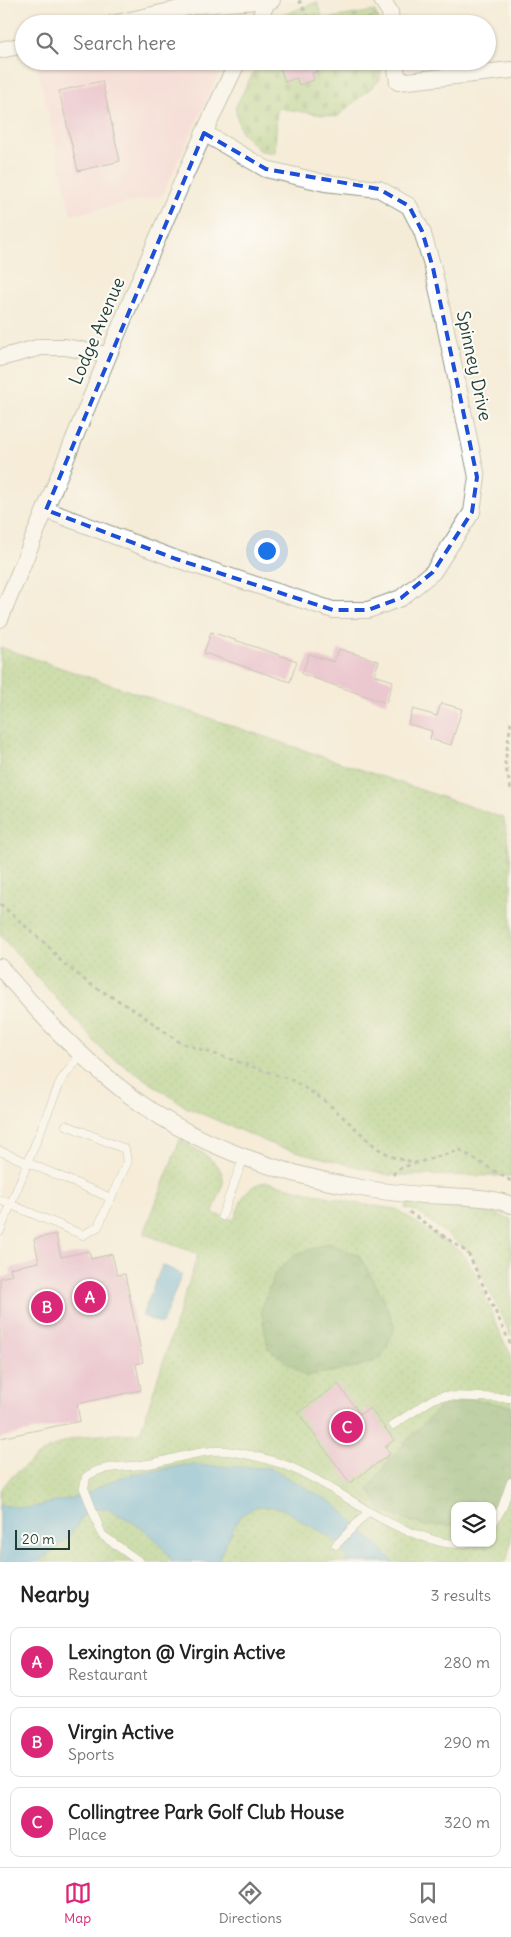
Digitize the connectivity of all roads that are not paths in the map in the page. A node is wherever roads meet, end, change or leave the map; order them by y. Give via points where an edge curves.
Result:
1 (269, 0) edge
2 (153, 15) edge
3 (262, 15) edge
4 (13, 47) edge
5 (0, 58) edge
6 (234, 70) edge
7 (396, 70) edge
8 (511, 70) edge
9 (204, 133) junction
10 (108, 355) junction
11 (0, 358) edge
12 (46, 510) junction
13 (0, 619) edge
14 (0, 967) edge
15 (81, 1055) junction
16 (66, 1125) dead end
17 (0, 1151) edge
18 (244, 1156) junction
19 (28, 1163) junction
20 (112, 1198) junction
21 (0, 1200) edge
22 (511, 1204) edge
23 (12, 1205) junction
24 (222, 1216) dead end
25 (0, 1231) edge
26 (511, 1398) edge
27 (393, 1425) dead end
28 (511, 1482) edge
29 (368, 1512) junction
30 (496, 1518) edge
31 (451, 1544) edge
32 (336, 1545) dead end
33 (140, 1562) edge

1 - 2 street via 198,5
1 - 3 street
4 - 5 lane
6 - 9 street, Lodge Avenue
7 - 8 street via 398,82
9 - 10 street, Lodge Avenue
9 - 12 street, Spinney Drive via 266,170 325,183 379,189 409,206 422,231 433,268 477,477 472,512 433,572 401,598 368,610 332,610 176,559
10 - 11 street via 65,347 41,347
10 - 12 street, Lodge Avenue
12 - 13 street, Lodge Avenue
14 - 15 street
15 - 18 street via 141,1104 181,1128
15 - 19 lane via 61,1080
16 - 20 lane via 125,1149 126,1164
17 - 19 lane
18 - 22 street via 362,1189 470,1197
18 - 24 lane
19 - 20 lane
19 - 23 lane
20 - 23 lane via 98,1227 83,1235
21 - 23 lane
23 - 25 lane
26 - 27 lane via 442,1396
28 - 30 lane
29 - 31 lane via 387,1524 431,1541
29 - 32 lane
29 - 33 lane via 305,1473 233,1452 198,1451 147,1465 102,1469 86,1477 84,1488 102,1535

